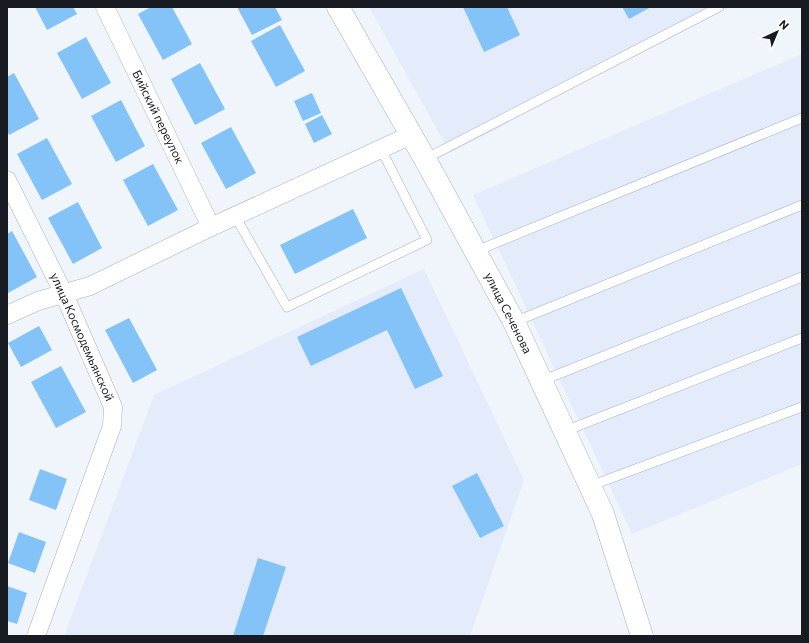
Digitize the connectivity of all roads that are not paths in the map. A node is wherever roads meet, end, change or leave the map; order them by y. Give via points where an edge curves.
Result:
1 (104, 7) edge
2 (338, 7) edge
3 (719, 7) edge
4 (802, 118) edge
5 (411, 136) junction
6 (382, 149) junction
7 (425, 159) junction
8 (7, 180) edge
9 (802, 205) edge
10 (235, 216) junction
11 (211, 227) junction
12 (476, 251) junction
13 (802, 277) edge
14 (64, 294) junction
15 (7, 315) edge
16 (514, 322) junction
17 (802, 338) edge
18 (541, 380) junction
19 (802, 407) edge
20 (564, 431) junction
21 (590, 486) junction
22 (36, 636) edge
23 (642, 636) edge

1 - 11 street, Бийский переулок
2 - 5 street, улица Сеченова
3 - 7 lane
4 - 12 lane
5 - 6 street
5 - 7 street, улица Сеченова
6 - 10 street
6 - 10 lane via 427,240 287,307
7 - 12 street, улица Сеченова
8 - 14 street, улица Космодемьянской
9 - 16 lane
10 - 11 street
11 - 14 street via 90,286
12 - 16 street, улица Сеченова
13 - 18 lane
14 - 15 street via 38,301
14 - 22 street, улица Космодемьянской via 113,407 112,426
16 - 18 street, улица Сеченова
17 - 20 lane
18 - 20 street, улица Сеченова
19 - 21 lane
20 - 21 street, улица Сеченова
21 - 23 street, улица Сеченова via 603,514

